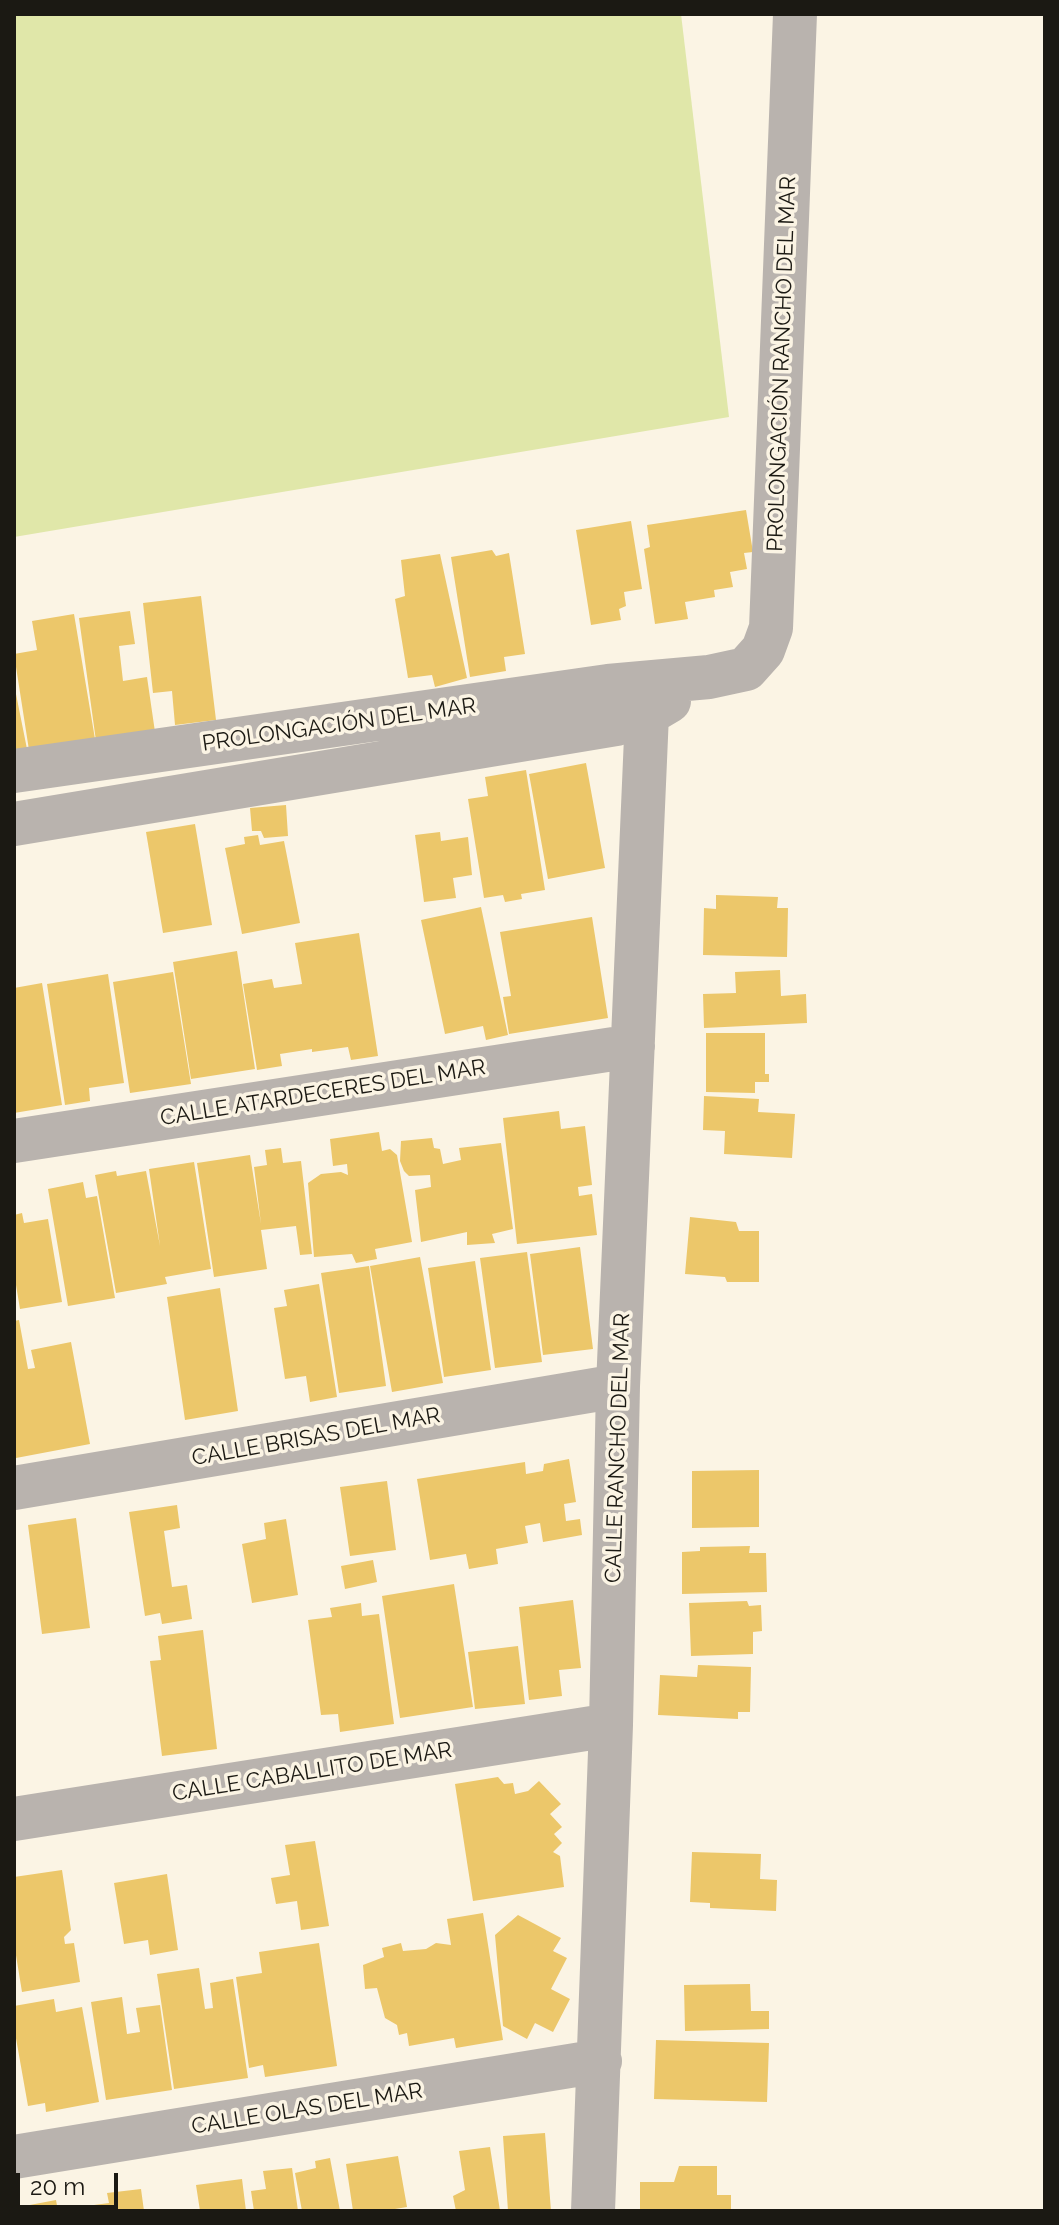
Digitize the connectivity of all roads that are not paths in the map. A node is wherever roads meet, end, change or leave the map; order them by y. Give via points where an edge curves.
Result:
1 (795, 14) edge
2 (647, 700) junction
3 (24, 770) edge
4 (27, 822) edge
5 (633, 1046) junction
6 (14, 1141) edge
7 (618, 1386) junction
8 (14, 1488) edge
9 (611, 1725) junction
10 (14, 1819) edge
11 (600, 2061) junction
12 (14, 2157) edge
13 (593, 2211) edge

1 - 2 street, PROLONGACIÓN RANCHO DEL MAR via 771,628 763,650 746,669
2 - 3 street, PROLONGACIÓN DEL MAR via 608,686
2 - 4 street, PROLONGACIÓN DEL MAR via 616,724
2 - 5 street, CALLE RANCHO DEL MAR
3 - 4 street, PROLONGACIÓN DEL MAR
5 - 6 street, CALLE ATARDECERES DEL MAR
5 - 7 street, CALLE RANCHO DEL MAR
7 - 8 street, CALLE BRISAS DEL MAR
7 - 9 street, CALLE RANCHO DEL MAR
9 - 10 street, CALLE CABALLITO DE MAR
9 - 11 street, CALLE RANCHO DEL MAR
11 - 12 street, CALLE OLAS DEL MAR
11 - 13 street, CALLE RANCHO DEL MAR

